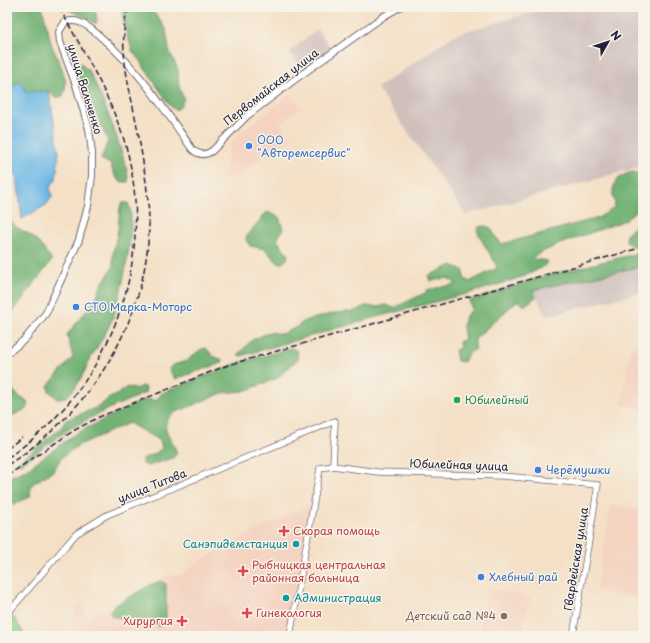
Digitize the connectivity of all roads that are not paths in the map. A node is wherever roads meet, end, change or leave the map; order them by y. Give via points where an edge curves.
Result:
1 (400, 7) edge
2 (65, 22) joint
3 (7, 354) edge
4 (333, 466) junction
5 (598, 485) joint
6 (7, 614) edge
7 (290, 636) edge
8 (573, 636) edge

1 - 2 main road, Первомайская улица via 294,80 248,115 212,152 204,155 192,149 171,117 124,58 80,22
2 - 3 main road, улица Вальченко via 59,32 60,42 89,129 92,153 88,206 79,240 46,313 25,339
4 - 5 street, Юбилейная улица via 378,472 502,476
4 - 6 street, улица Титова via 336,421 125,508 76,534
4 - 7 street, Юбилейная улица via 320,468
5 - 8 street, Гвардейская улица

